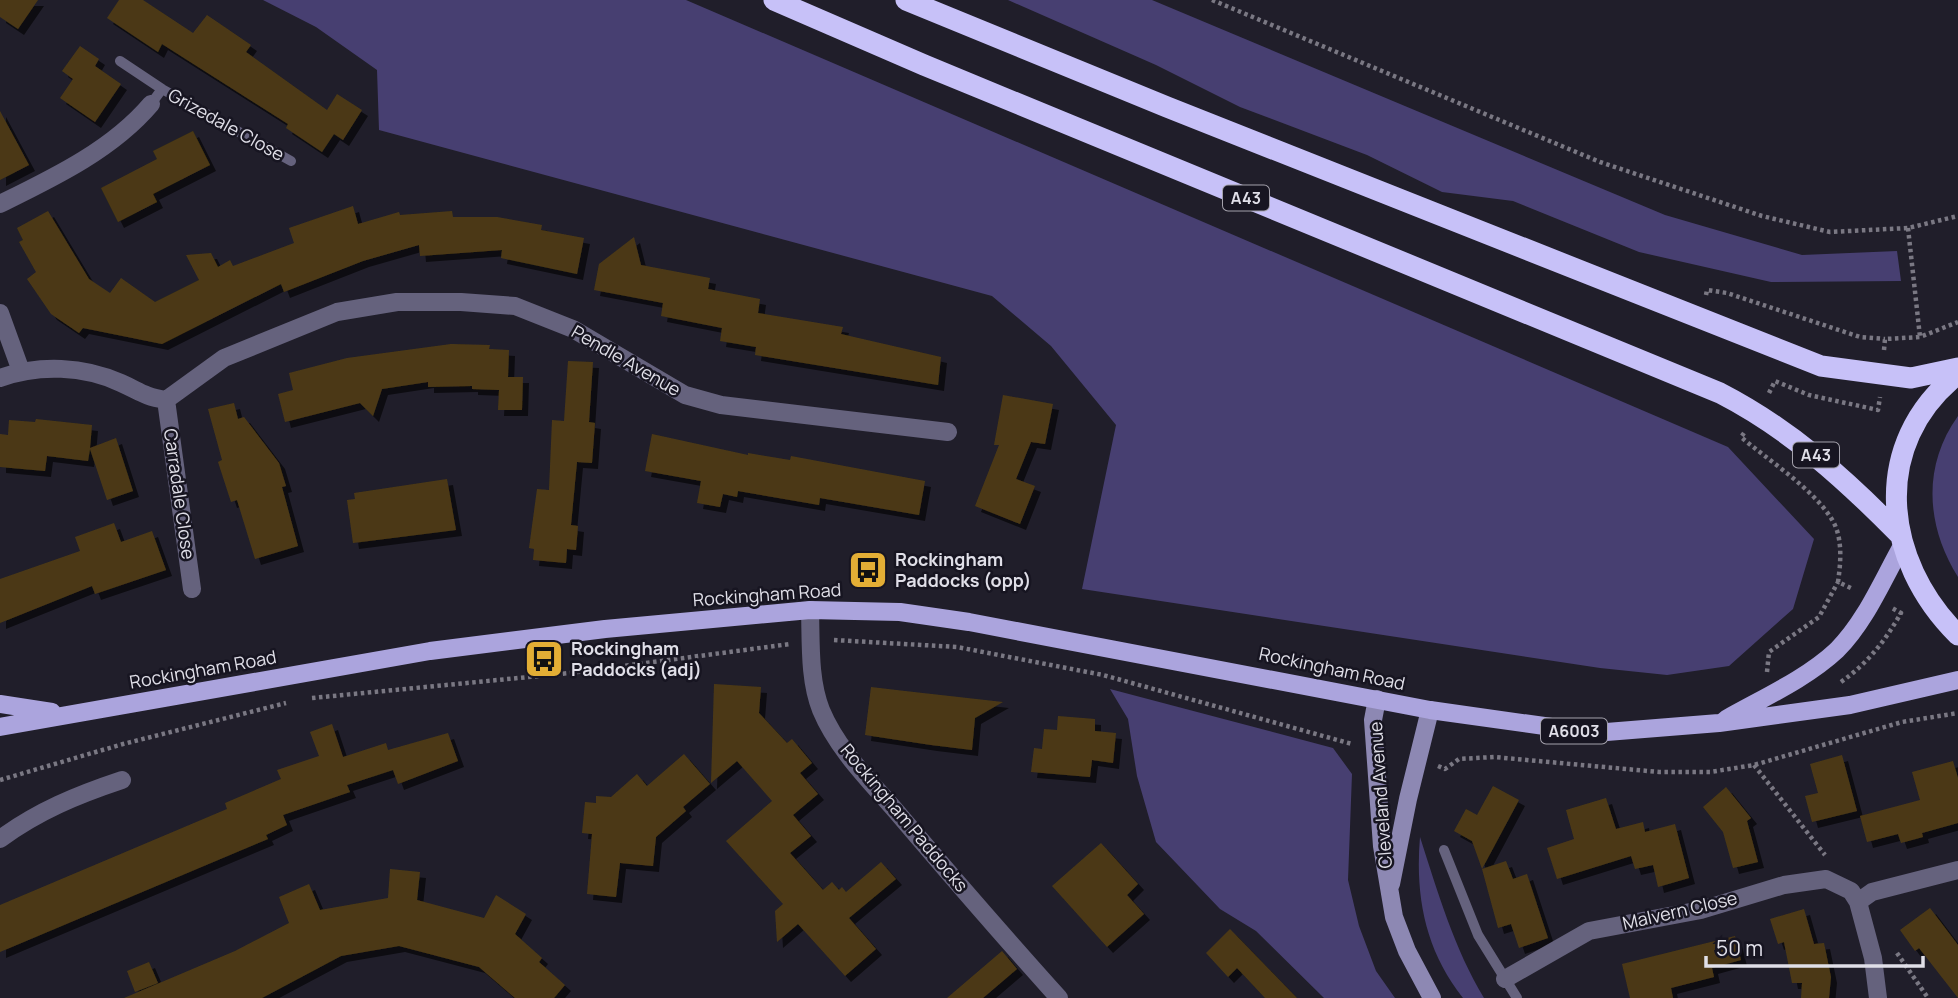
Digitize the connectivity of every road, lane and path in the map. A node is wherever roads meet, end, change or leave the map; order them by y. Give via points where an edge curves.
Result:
1 (774, 0) edge
2 (906, 0) edge
3 (1212, 0) edge
4 (120, 61) dead end
5 (156, 96) junction
6 (291, 161) dead end
7 (0, 204) edge
8 (1958, 216) edge
9 (1908, 228) junction
10 (0, 313) edge
11 (1697, 319) junction
12 (1958, 322) edge
13 (1920, 337) junction
14 (1885, 339) junction
15 (1884, 351) dead end
16 (1958, 368) edge
17 (21, 370) junction
18 (1958, 374) edge
19 (0, 378) edge
20 (1768, 394) dead end
21 (1880, 399) dead end
22 (166, 400) junction
23 (1749, 426) dead end
24 (948, 432) dead end
25 (1901, 539) junction
26 (1838, 582) junction
27 (1851, 588) dead end
28 (192, 589) dead end
29 (1894, 609) dead end
30 (810, 610) junction
31 (1958, 635) edge
32 (839, 639) dead end
33 (787, 645) dead end
34 (1958, 680) edge
35 (1843, 691) dead end
36 (1764, 697) junction
37 (310, 698) dead end
38 (1377, 699) junction
39 (297, 700) dead end
40 (0, 704) edge
41 (1430, 710) junction
42 (1958, 713) edge
43 (66, 714) junction
44 (1719, 723) junction
45 (0, 727) edge
46 (1358, 746) dead end
47 (1439, 766) dead end
48 (0, 780) edge
49 (122, 780) dead end
50 (0, 839) edge
51 (1444, 850) dead end
52 (1958, 870) edge
53 (1390, 891) junction
54 (1858, 902) junction
55 (1505, 979) junction
56 (1059, 998) edge
57 (1432, 998) edge
58 (1517, 998) edge
59 (1878, 998) edge

1 - 25 highway, A43 via 1720,393 1759,413 1804,445 1852,486
2 - 11 highway
3 - 9 path via 1600,162 1688,192 1807,229
4 - 5 lane, Grizedale Close
5 - 6 lane, Grizedale Close
5 - 7 street, Grizedale Close via 137,120 66,171
8 - 9 path
9 - 13 path
10 - 17 street
11 - 14 path via 1707,290 1860,337
11 - 16 highway via 1821,366 1911,378
12 - 13 path
13 - 14 path
14 - 15 path
17 - 19 street
17 - 22 street via 84,370 142,396
18 - 25 highway, A43 via 1928,403 1903,452 1895,505
20 - 21 path via 1775,382 1809,395 1878,410
22 - 24 street, Pendle Avenue via 224,358 337,312 397,302 461,302 515,306 573,329 685,395 721,405
22 - 28 street, Carradale Close
23 - 26 path via 1741,437 1832,519 1840,547
25 - 31 highway, A43 via 1922,590
25 - 36 main road, Rockingham Road / A6003 via 1865,613 1839,648
26 - 27 path
26 - 36 path via 1819,617 1769,652
29 - 35 path via 1901,613 1886,639 1861,668 1839,683
30 - 38 main road, Rockingham Road / A6003 via 900,612 969,622
30 - 43 main road, Rockingham Road / A6003 via 430,651
30 - 56 street, Rockingham Paddocks via 814,684 835,735
32 - 46 path via 957,647 1103,675
33 - 37 path via 570,673
34 - 44 main road, Rockingham Road / A6003 via 1850,705
36 - 44 main road, Rockingham Road / A6003
38 - 41 main road, Rockingham Road / A6003
38 - 53 street, Cleveland Avenue via 1373,720 1382,846
39 - 48 path
40 - 43 main road, Rockingham Road / A6003
41 - 44 main road, Rockingham Road / A6003 via 1594,733
41 - 53 street, Cleveland Avenue
42 - 47 path via 1902,722 1754,765 1710,772 1659,772 1494,757 1459,759 1445,769
43 - 45 main road, Rockingham Road / A6003
49 - 50 street via 69,798
51 - 55 lane via 1478,936
52 - 54 street via 1872,892
53 - 57 street, Cleveland Avenue via 1407,951
54 - 55 street, Malvern Close via 1851,891 1826,879 1784,885 1701,910 1589,931
54 - 59 street
55 - 58 lane

